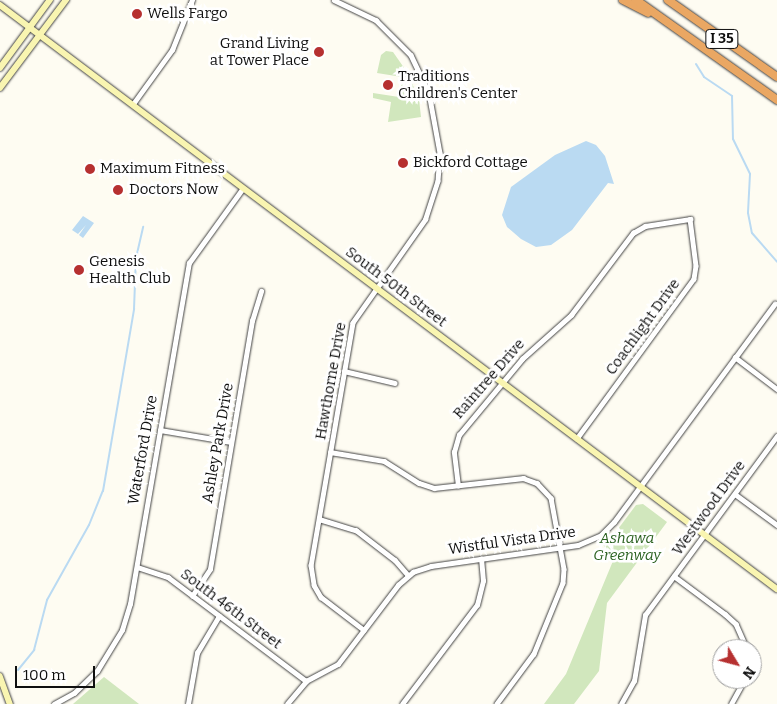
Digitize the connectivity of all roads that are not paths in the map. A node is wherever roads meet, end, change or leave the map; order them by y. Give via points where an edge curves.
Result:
1 (50, 0) edge
2 (66, 0) edge
3 (192, 0) edge
4 (334, 0) edge
5 (623, 0) edge
6 (636, 0) edge
7 (668, 0) edge
8 (0, 5) edge
9 (30, 27) junction
10 (674, 27) junction
11 (40, 35) junction
12 (0, 68) edge
13 (777, 77) edge
14 (0, 88) edge
15 (777, 100) edge
16 (133, 104) junction
17 (242, 188) junction
18 (690, 219) joint
19 (376, 288) junction
20 (261, 291) dead end
21 (775, 304) dead end
22 (735, 357) junction
23 (344, 371) junction
24 (396, 383) dead end
25 (503, 384) junction
26 (777, 388) edge
27 (160, 430) junction
28 (777, 436) edge
29 (577, 439) junction
30 (231, 442) junction
31 (330, 452) junction
32 (458, 486) junction
33 (640, 486) junction
34 (734, 494) junction
35 (319, 519) junction
36 (777, 525) edge
37 (705, 535) junction
38 (561, 548) junction
39 (481, 559) junction
40 (137, 567) junction
41 (408, 575) junction
42 (674, 576) junction
43 (777, 589) edge
44 (192, 596) junction
45 (219, 616) junction
46 (364, 630) junction
47 (743, 639) edge
48 (0, 676) edge
49 (306, 682) junction
50 (740, 689) edge
51 (10, 704) edge
52 (54, 704) edge
53 (188, 704) edge
54 (287, 704) edge
55 (402, 704) edge
56 (497, 704) edge
57 (621, 704) edge
58 (731, 704) edge

1 - 9 main road
2 - 11 main road
3 - 16 street via 172,50
4 - 19 street, Hawthorne Drive via 376,20 409,52 425,81 438,129 439,170 431,206 419,230
5 - 10 highway
6 - 10 highway, I 35
7 - 13 highway, I 35
8 - 9 main road, South 50th Street
9 - 11 main road, South 50th Street
9 - 12 main road
10 - 15 highway, I 35
11 - 14 main road
11 - 16 main road, South 50th Street
16 - 17 main road, South 50th Street
17 - 19 main road, South 50th Street
17 - 27 street, Waterford Drive via 189,263
18 - 25 street, Raintree Drive via 645,226 633,233 570,316 530,349
18 - 29 street, Coachlight Drive via 696,266 690,285
19 - 23 street, Hawthorne Drive via 353,323
19 - 25 main road, South 50th Street
20 - 30 street, Ashley Park Drive via 252,321
21 - 22 street, Wistful Vista Drive
22 - 26 street
22 - 33 street, Wistful Vista Drive
23 - 24 street
23 - 31 street, Hawthorne Drive
25 - 29 main road, South 50th Street
25 - 32 street, Raintree Drive via 459,435 454,452
27 - 30 street
27 - 40 street, Waterford Drive
28 - 34 street, Westwood Drive
29 - 33 main road, South 50th Street
30 - 44 street, Ashley Park Drive via 210,569
31 - 32 street via 390,464 426,486
31 - 35 street, Hawthorne Drive
32 - 38 street via 516,478 537,483 548,492 554,504
33 - 37 main road, South 50th Street
33 - 38 street, Wistful Vista Drive via 602,535 586,543
34 - 36 street
34 - 37 street, Westwood Drive
35 - 41 street via 356,530 395,560
35 - 46 street, Hawthorne Drive via 311,571 314,585 321,597
37 - 42 street, Westwood Drive
37 - 43 main road, South 50th Street
38 - 39 street, Wistful Vista Drive
38 - 56 street via 563,583 542,636
39 - 41 street, Wistful Vista Drive via 431,566
39 - 55 street via 483,581 476,605
40 - 44 street, South 46th Street via 161,573
40 - 52 street, Waterford Drive via 127,617 110,654 84,685
41 - 46 street
42 - 47 street via 736,624
42 - 57 street, Westwood Drive via 645,615 634,681
44 - 45 street, South 46th Street
45 - 49 street, South 46th Street
45 - 53 street via 200,645
46 - 49 street via 338,664
48 - 51 main road
49 - 54 street
50 - 58 street

